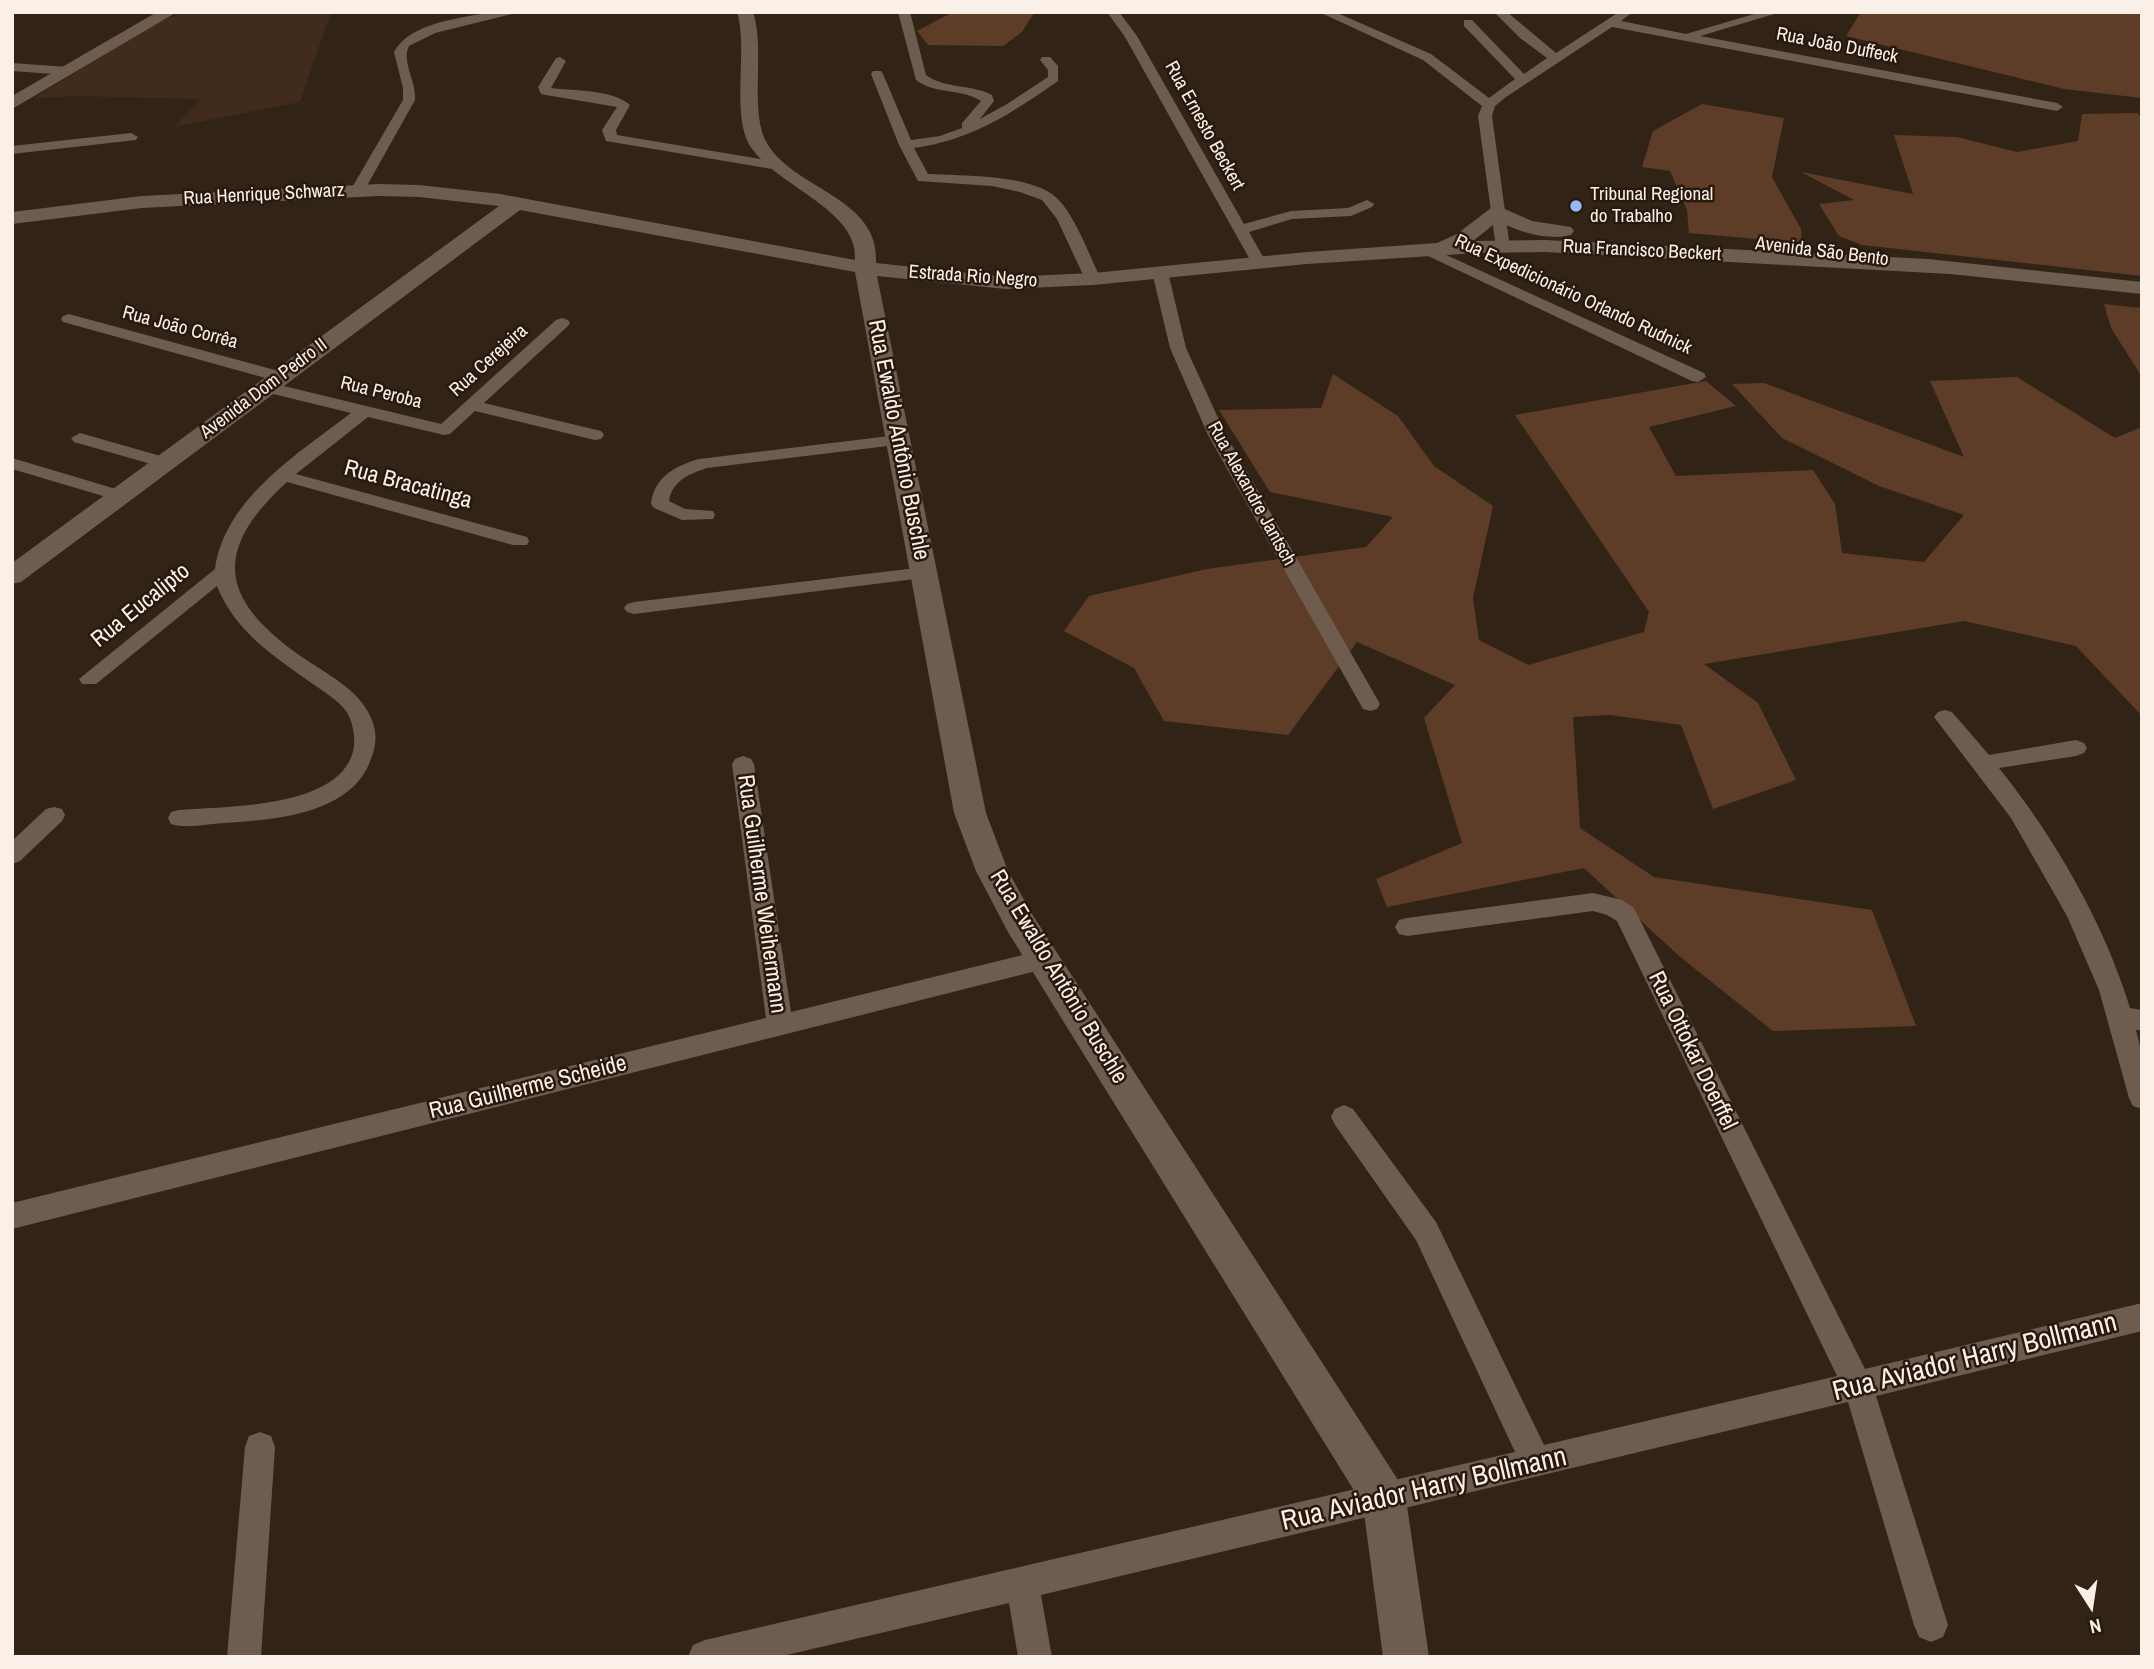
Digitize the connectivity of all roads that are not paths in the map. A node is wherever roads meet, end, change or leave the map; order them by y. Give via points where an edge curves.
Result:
1 (169, 12) edge
2 (514, 12) edge
3 (746, 12) edge
4 (904, 12) edge
5 (1113, 12) edge
6 (1325, 12) edge
7 (1500, 12) edge
8 (1626, 12) edge
9 (1775, 12) edge
10 (1468, 23) dead end
11 (1611, 23) junction
12 (1684, 37) junction
13 (1556, 59) junction
14 (1046, 60) dead end
15 (560, 61) dead end
16 (12, 67) edge
17 (68, 71) junction
18 (877, 74) dead end
19 (1524, 80) junction
20 (12, 104) edge
21 (1489, 105) junction
22 (2057, 107) dead end
23 (957, 136) junction
24 (131, 137) dead end
25 (906, 145) junction
26 (12, 150) edge
27 (778, 166) junction
28 (357, 191) junction
29 (516, 203) junction
30 (1367, 204) dead end
31 (1498, 212) junction
32 (12, 218) edge
33 (1240, 230) junction
34 (1632, 236) junction
35 (1503, 245) junction
36 (1431, 252) junction
37 (1258, 262) junction
38 (865, 268) junction
39 (1948, 268) junction
40 (1160, 272) junction
41 (1093, 279) junction
42 (2142, 288) edge
43 (69, 319) dead end
44 (562, 323) dead end
45 (1698, 377) dead end
46 (274, 382) junction
47 (473, 405) junction
48 (364, 411) junction
49 (444, 430) joint
50 (596, 435) dead end
51 (80, 438) dead end
52 (898, 440) junction
53 (12, 463) edge
54 (165, 463) junction
55 (284, 476) junction
56 (120, 496) junction
57 (706, 515) dead end
58 (520, 541) dead end
59 (224, 571) junction
60 (924, 573) junction
61 (12, 576) edge
62 (634, 608) dead end
63 (89, 679) dead end
64 (1370, 704) dead end
65 (1945, 717) dead end
66 (2076, 748) dead end
67 (1986, 763) junction
68 (743, 764) dead end
69 (54, 815) dead end
70 (179, 818) dead end
71 (12, 855) edge
72 (1407, 927) dead end
73 (1043, 960) junction
74 (2131, 1019) edge
75 (780, 1025) junction
76 (2142, 1098) edge
77 (1344, 1117) dead end
78 (12, 1216) edge
79 (2142, 1317) edge
80 (1858, 1387) junction
81 (260, 1447) dead end
82 (1536, 1463) junction
83 (1384, 1499) junction
84 (1022, 1583) junction
85 (1931, 1625) dead end
86 (244, 1657) edge
87 (705, 1657) edge
88 (1035, 1657) edge
89 (1406, 1657) edge

1 - 17 main road
2 - 28 street via 456,24 403,43 400,52 409,100
3 - 27 main road, Rua Ewaldo Antônio Buschle via 754,134 762,151
4 - 23 street via 923,81 977,93 988,101
5 - 33 street, Rua Ernesto Beckert
6 - 21 street via 1427,57
7 - 13 street
8 - 11 street
9 - 12 street
10 - 19 street
11 - 12 street, Rua João Duffeck
11 - 13 street
12 - 22 street, Rua João Duffeck
13 - 19 street
14 - 23 street via 1054,69 1054,78 1004,112
15 - 27 street via 546,91 624,105 609,130 611,138
16 - 17 street
17 - 20 main road
18 - 25 street
19 - 21 street
21 - 31 street via 1485,116
23 - 25 street
24 - 26 street
25 - 41 street via 923,177 1024,188 1054,202
27 - 38 main road, Rua Ewaldo Antônio Buschle via 860,229 869,248
28 - 29 main road, Rua Henrique Schwarz via 439,192
28 - 32 main road, Rua Henrique Schwarz via 142,202
29 - 38 main road, Estrada Rio Negro
29 - 46 main road, Avenida Dom Pedro II
30 - 33 street via 1357,211 1291,215
31 - 34 main road via 1525,227
31 - 35 street
31 - 36 main road via 1464,238
33 - 37 street, Rua Ernesto Beckert
34 - 35 main road, Avenida São Bento via 1581,236
34 - 39 main road, Avenida São Bento via 1787,247
35 - 36 main road, Estrada Rio Negro
35 - 39 main road, Rua Francisco Beckert
36 - 37 main road, Estrada Rio Negro
36 - 45 street, Rua Expedicionário Orlando Rudnick
37 - 40 main road, Estrada Rio Negro
38 - 41 main road, Estrada Rio Negro via 1006,283
38 - 52 main road, Rua Ewaldo Antônio Buschle
39 - 42 main road, Avenida São Bento
40 - 41 main road, Estrada Rio Negro
40 - 64 street, Rua Alexandre Jantsch via 1178,348 1193,387
43 - 46 street, Rua João Corrêa
44 - 47 street, Rua Cerejeira
46 - 48 street, Rua Peroba
46 - 54 main road, Avenida Dom Pedro II
47 - 49 street, Rua Cerejeira
47 - 50 street
48 - 49 street, Rua Peroba
48 - 55 street
51 - 54 street
52 - 57 street via 705,463 679,472 667,483 660,504 682,514
52 - 60 main road, Rua Ewaldo Antônio Buschle
53 - 56 street
54 - 56 main road, Avenida Dom Pedro II
55 - 58 street, Rua Bracatinga
55 - 59 street via 244,517
56 - 61 main road, Avenida Dom Pedro II
59 - 63 street, Rua Eucalipto
59 - 70 street via 236,606 253,627 354,706 363,720 366,739 362,761 352,778 334,792 289,807
60 - 62 street
60 - 73 main road, Rua Ewaldo Antônio Buschle via 971,813 996,878
65 - 67 street
66 - 67 street
67 - 74 street via 2063,883
68 - 75 street, Rua Guilherme Weihermann
69 - 71 street
72 - 80 street, Rua Ottokar Doerffel via 1593,902 1626,915
73 - 75 street, Rua Guilherme Scheide
73 - 83 main road, Rua Ewaldo Antônio Buschle
74 - 76 street
75 - 78 street, Rua Guilherme Scheide
77 - 82 street via 1426,1231
79 - 80 street, Rua Aviador Harry Bollmann
80 - 82 street, Rua Aviador Harry Bollmann
80 - 85 street, Rua Ottokar Doerffel
81 - 86 street
82 - 83 street, Rua Aviador Harry Bollmann
83 - 84 street, Rua Aviador Harry Bollmann
83 - 89 main road
84 - 87 street, Rua Aviador Harry Bollmann
84 - 88 street

